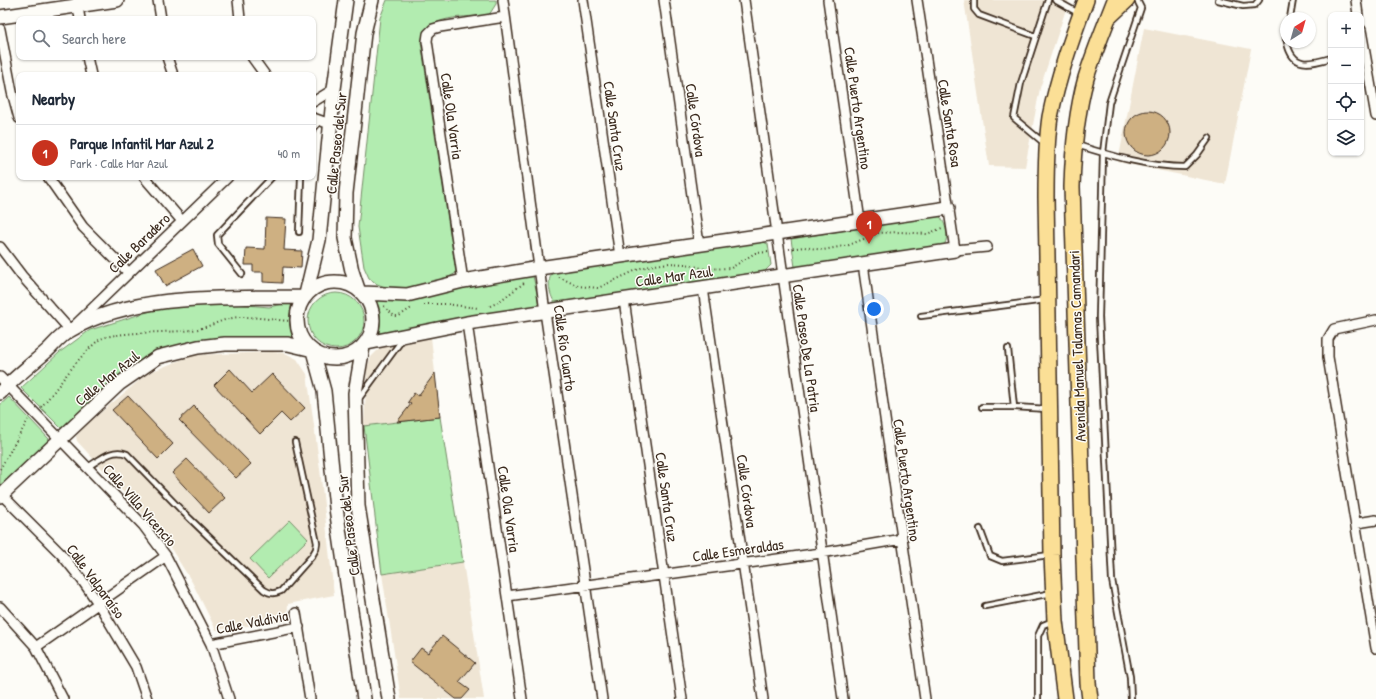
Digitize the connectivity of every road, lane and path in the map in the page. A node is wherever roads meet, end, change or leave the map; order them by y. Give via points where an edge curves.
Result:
1 (116, 0) edge
2 (158, 0) edge
3 (238, 0) edge
4 (346, 0) edge
5 (372, 0) edge
6 (503, 0) edge
7 (582, 0) edge
8 (664, 0) edge
9 (744, 0) edge
10 (828, 0) edge
11 (917, 0) edge
12 (974, 0) edge
13 (1048, 0) edge
14 (1055, 0) edge
15 (1114, 0) edge
16 (1127, 0) edge
17 (1137, 0) edge
18 (1218, 0) edge
19 (1259, 0) edge
20 (1293, 0) edge
21 (1356, 0) edge
22 (77, 3) edge
23 (1083, 6) edge
24 (1291, 12) edge
25 (1358, 12) edge
26 (79, 16) edge
27 (161, 16) edge
28 (240, 16) edge
29 (0, 17) edge
30 (505, 17) junction
31 (1108, 18) junction
32 (0, 29) edge
33 (1036, 36) junction
34 (1288, 48) edge
35 (1364, 55) edge
36 (1328, 59) edge
37 (88, 60) edge
38 (168, 60) edge
39 (254, 60) edge
40 (90, 72) edge
41 (172, 72) edge
42 (262, 72) edge
43 (334, 89) junction
44 (316, 100) edge
45 (16, 107) edge
46 (1376, 116) edge
47 (321, 121) edge
48 (1209, 138) dead end
49 (1074, 144) junction
50 (1047, 146) junction
51 (1103, 153) junction
52 (50, 180) edge
53 (147, 180) edge
54 (225, 180) edge
55 (269, 180) edge
56 (301, 180) edge
57 (948, 208) junction
58 (860, 221) junction
59 (182, 222) junction
60 (951, 227) junction
61 (299, 232) dead end
62 (777, 233) junction
63 (699, 244) junction
64 (0, 247) edge
65 (987, 247) dead end
66 (955, 250) junction
67 (779, 251) junction
68 (620, 256) junction
69 (862, 264) junction
70 (128, 273) junction
71 (540, 273) junction
72 (242, 274) dead end
73 (783, 276) junction
74 (463, 281) junction
75 (703, 288) junction
76 (364, 292) junction
77 (305, 296) junction
78 (624, 300) junction
79 (1047, 300) junction
80 (479, 308) dead end
81 (485, 308) dead end
82 (545, 312) junction
83 (921, 316) dead end
84 (1376, 320) edge
85 (467, 323) junction
86 (70, 330) junction
87 (406, 334) junction
88 (365, 345) junction
89 (1008, 349) dead end
90 (311, 350) junction
91 (2, 385) edge
92 (355, 404) junction
93 (982, 407) dead end
94 (1014, 407) junction
95 (1049, 409) junction
96 (58, 440) junction
97 (294, 442) dead end
98 (88, 467) junction
99 (1, 496) edge
100 (1376, 520) edge
101 (1356, 523) junction
102 (980, 528) dead end
103 (902, 539) junction
104 (821, 553) junction
105 (1052, 554) junction
106 (166, 556) junction
107 (743, 564) junction
108 (664, 574) junction
109 (585, 585) junction
110 (1054, 593) junction
111 (507, 596) junction
112 (98, 603) junction
113 (985, 606) dead end
114 (0, 607) edge
115 (296, 613) dead end
116 (1055, 621) junction
117 (299, 627) junction
118 (211, 644) junction
119 (36, 647) junction
120 (1376, 648) edge
121 (63, 699) edge
122 (147, 699) edge
123 (229, 699) edge
124 (310, 699) edge
125 (364, 699) edge
126 (389, 699) edge
127 (522, 699) edge
128 (602, 699) edge
129 (682, 699) edge
130 (763, 699) edge
131 (843, 699) edge
132 (925, 699) edge
133 (1038, 699) edge
134 (1065, 699) edge
135 (1090, 699) edge
136 (1132, 699) edge

1 - 22 street
2 - 27 street
3 - 28 street
4 - 43 street, Calle Paseo del Sur
5 - 76 street, Calle Paseo del Sur via 364,33 346,193 345,238 352,271
6 - 30 street, Calle Río Cuarto
7 - 68 street, Calle Santa Cruz
8 - 63 street, Calle Córdova
9 - 62 street, Calle Paseo De La Patria
10 - 58 street, Calle Puerto Argentino
11 - 57 street, Calle Santa Rosa
12 - 33 lane via 974,9 979,15
13 - 33 lane
14 - 23 lane
15 - 31 main road, Avenida Manuel Talamas Camandari
16 - 31 main road
17 - 51 lane via 1141,8 1109,103
18 - 19 lane via 1243,6 1255,5
20 - 24 lane
21 - 25 street
22 - 26 street
22 - 29 street
23 - 50 main road, Avenida Manuel Talamas Camandari via 1056,90
30 - 71 street, Calle Río Cuarto
30 - 74 street, Calle Ola Varria via 440,27 428,34
31 - 49 main road, Avenida Manuel Talamas Camandari via 1086,77
32 - 45 street
33 - 50 lane via 1021,83 1014,118
34 - 36 lane via 1297,62 1311,63
35 - 46 street
37 - 40 street
38 - 41 street
39 - 42 street
43 - 44 street
43 - 47 street, Calle Paseo del Sur
47 - 77 street, Calle Paseo del Sur via 319,240
48 - 51 lane via 1185,167 1169,167
49 - 51 lane
49 - 135 main road, Avenida Manuel Talamas Camandari via 1072,187
50 - 79 main road, Avenida Manuel Talamas Camandari
51 - 136 lane via 1099,317 1112,580
52 - 70 street via 83,227
53 - 59 street
54 - 59 street, Calle Baradero
55 - 72 lane via 217,235 218,244
56 - 61 lane
57 - 58 street, Calle Mar Azul
57 - 60 street, Calle Santa Rosa
58 - 62 street, Calle Mar Azul
59 - 70 street, Calle Baradero
60 - 66 street, Calle Santa Rosa
60 - 67 path via 939,228 927,234 878,233 849,245 823,250 804,247
62 - 63 street, Calle Mar Azul
62 - 67 street, Calle Paseo De La Patria
63 - 68 street, Calle Mar Azul
64 - 86 street
65 - 66 street, Calle Mar Azul
66 - 69 street, Calle Mar Azul
67 - 71 path via 755,253 731,268 705,269 669,263 655,265 641,268 598,288 578,286 559,277
67 - 73 street, Calle Paseo De La Patria
68 - 71 street, Calle Mar Azul
69 - 73 street, Calle Mar Azul
69 - 103 street, Calle Puerto Argentino
70 - 86 street, Calle Baradero
71 - 74 street, Calle Mar Azul
71 - 81 path via 497,303
71 - 82 street, Calle Río Cuarto
73 - 75 street, Calle Mar Azul
73 - 104 street, Calle Paseo De La Patria
74 - 76 street, Calle Mar Azul via 407,295
75 - 78 street, Calle Mar Azul
75 - 107 street, Calle Córdova
76 - 77 street via 347,284 335,282 316,286
76 - 80 path via 394,316 399,316 417,304
76 - 88 street via 372,308 374,320 372,332
77 - 86 street via 222,297 171,301 123,310
77 - 90 street via 298,311 298,331
78 - 82 street, Calle Mar Azul
78 - 108 street, Calle Santa Cruz
79 - 83 lane
79 - 95 main road, Avenida Manuel Talamas Camandari
82 - 85 street, Calle Mar Azul
82 - 109 street, Calle Río Cuarto
84 - 101 street via 1334,329 1328,339 1328,356
85 - 87 street, Calle Mar Azul
85 - 111 street, Calle Ola Varria
86 - 91 street
87 - 88 street, Calle Mar Azul
87 - 92 lane
88 - 90 street via 344,358 322,357
88 - 92 street, Calle Paseo del Sur
89 - 94 lane
90 - 96 street, Calle Mar Azul via 288,344 225,344 198,347 158,358 119,384
90 - 125 street, Calle Paseo del Sur via 324,390 336,508
91 - 96 street, Calle Villa Vicencio
92 - 126 street, Calle Paseo del Sur via 358,506
93 - 94 lane
94 - 95 lane
95 - 105 main road, Avenida Manuel Talamas Camandari
96 - 98 street, Calle Villa Vicencio
96 - 99 street, Calle Mar Azul
97 - 98 lane via 317,543 312,556 276,594 264,590 127,454 112,452
98 - 106 street, Calle Villa Vicencio via 143,525
99 - 112 street, Calle Valparaíso via 60,554
100 - 101 street
101 - 120 street
102 - 105 lane via 990,556 1002,561
103 - 104 street, Calle Esmeraldas
103 - 132 street, Calle Puerto Argentino
104 - 107 street, Calle Esmeraldas
104 - 131 street, Calle Paseo De La Patria
105 - 110 main road, Avenida Manuel Talamas Camandari
106 - 112 street
106 - 118 street, Calle Villa Vicencio
107 - 108 street, Calle Esmeraldas
107 - 130 street, Calle Córdova
108 - 109 street, Calle Esmeraldas
108 - 129 street, Calle Santa Cruz
109 - 111 street, Calle Esmeraldas
109 - 128 street, Calle Río Cuarto
110 - 113 lane
110 - 116 main road, Avenida Manuel Talamas Camandari
111 - 127 street, Calle Ola Varria
112 - 119 street
112 - 122 street, Calle Valparaíso via 136,667
114 - 119 street
115 - 117 street, Calle Valdivia
116 - 133 lane via 1043,625 1038,632
116 - 134 main road, Avenida Manuel Talamas Camandari
117 - 118 street, Calle Valdivia
117 - 124 street, Calle Valdivia
118 - 123 street, Calle Villa Vicencio
119 - 121 street

